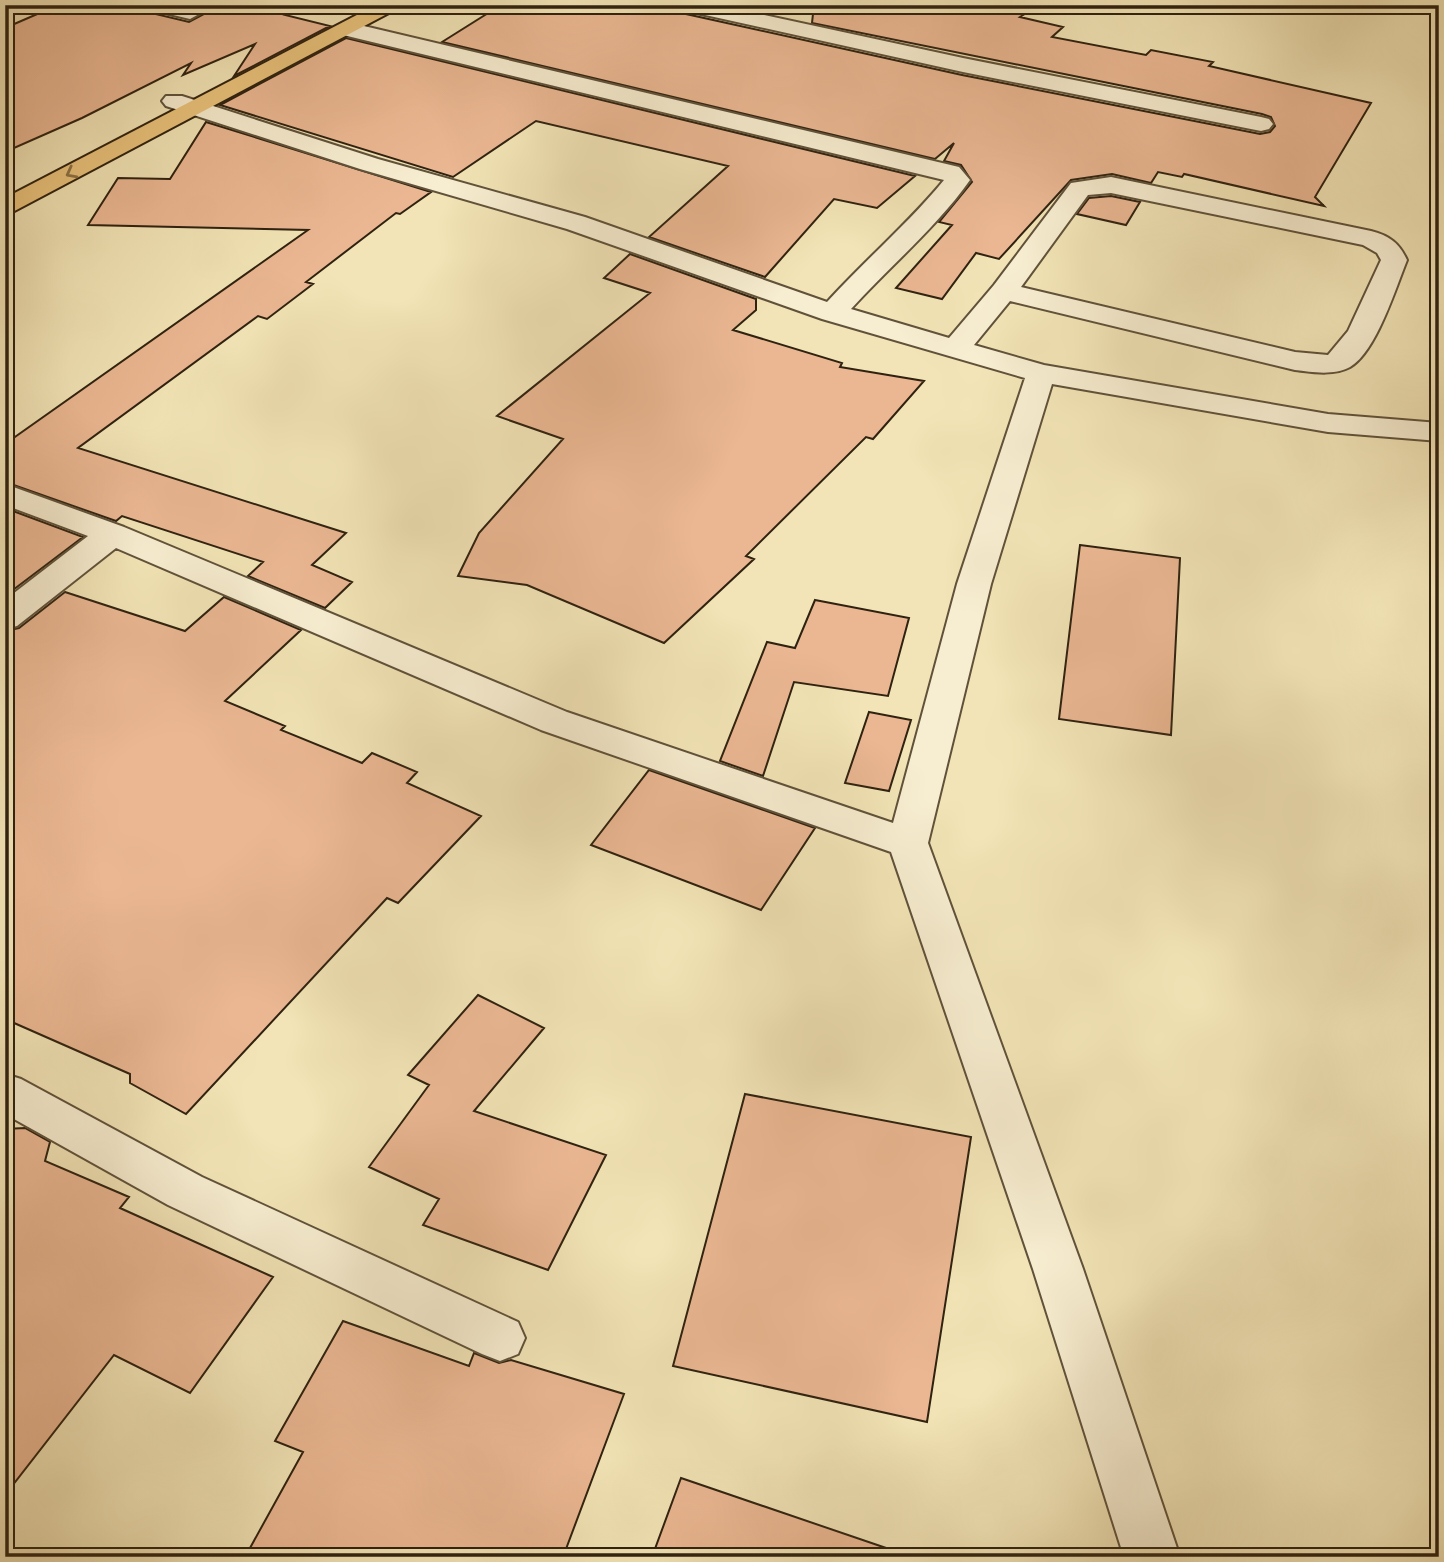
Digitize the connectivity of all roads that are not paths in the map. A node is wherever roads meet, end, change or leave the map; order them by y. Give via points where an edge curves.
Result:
1 (160, 5) edge
2 (363, 5) edge
3 (393, 5) edge
4 (687, 5) edge
5 (190, 13) dead end
6 (347, 29) junction
7 (184, 104) junction
8 (1261, 124) dead end
9 (5, 186) edge
10 (5, 208) edge
11 (1004, 291) junction
12 (832, 313) junction
13 (954, 350) junction
14 (1041, 373) junction
15 (1439, 432) edge
16 (5, 494) edge
17 (112, 534) junction
18 (5, 618) edge
19 (908, 843) junction
20 (5, 1092) edge
21 (500, 1338) dead end
22 (1152, 1557) edge

1 - 5 street
2 - 7 main road
3 - 6 main road
4 - 8 street
6 - 7 main road
6 - 12 street via 950,172 957,180 936,207
7 - 9 main road
7 -> 10 main road
7 - 12 street via 576,223
11 - 11 street via 1080,188 1096,186 1111,185 1371,239 1388,248 1394,260 1354,346 1341,360 1322,364
11 - 13 street
12 - 13 street
13 - 14 street
14 - 15 street via 1328,423
14 - 19 street via 974,584
16 - 17 street
17 - 18 street
17 - 19 street via 554,721
19 - 22 street via 1058,1269
20 - 21 street via 185,1191

